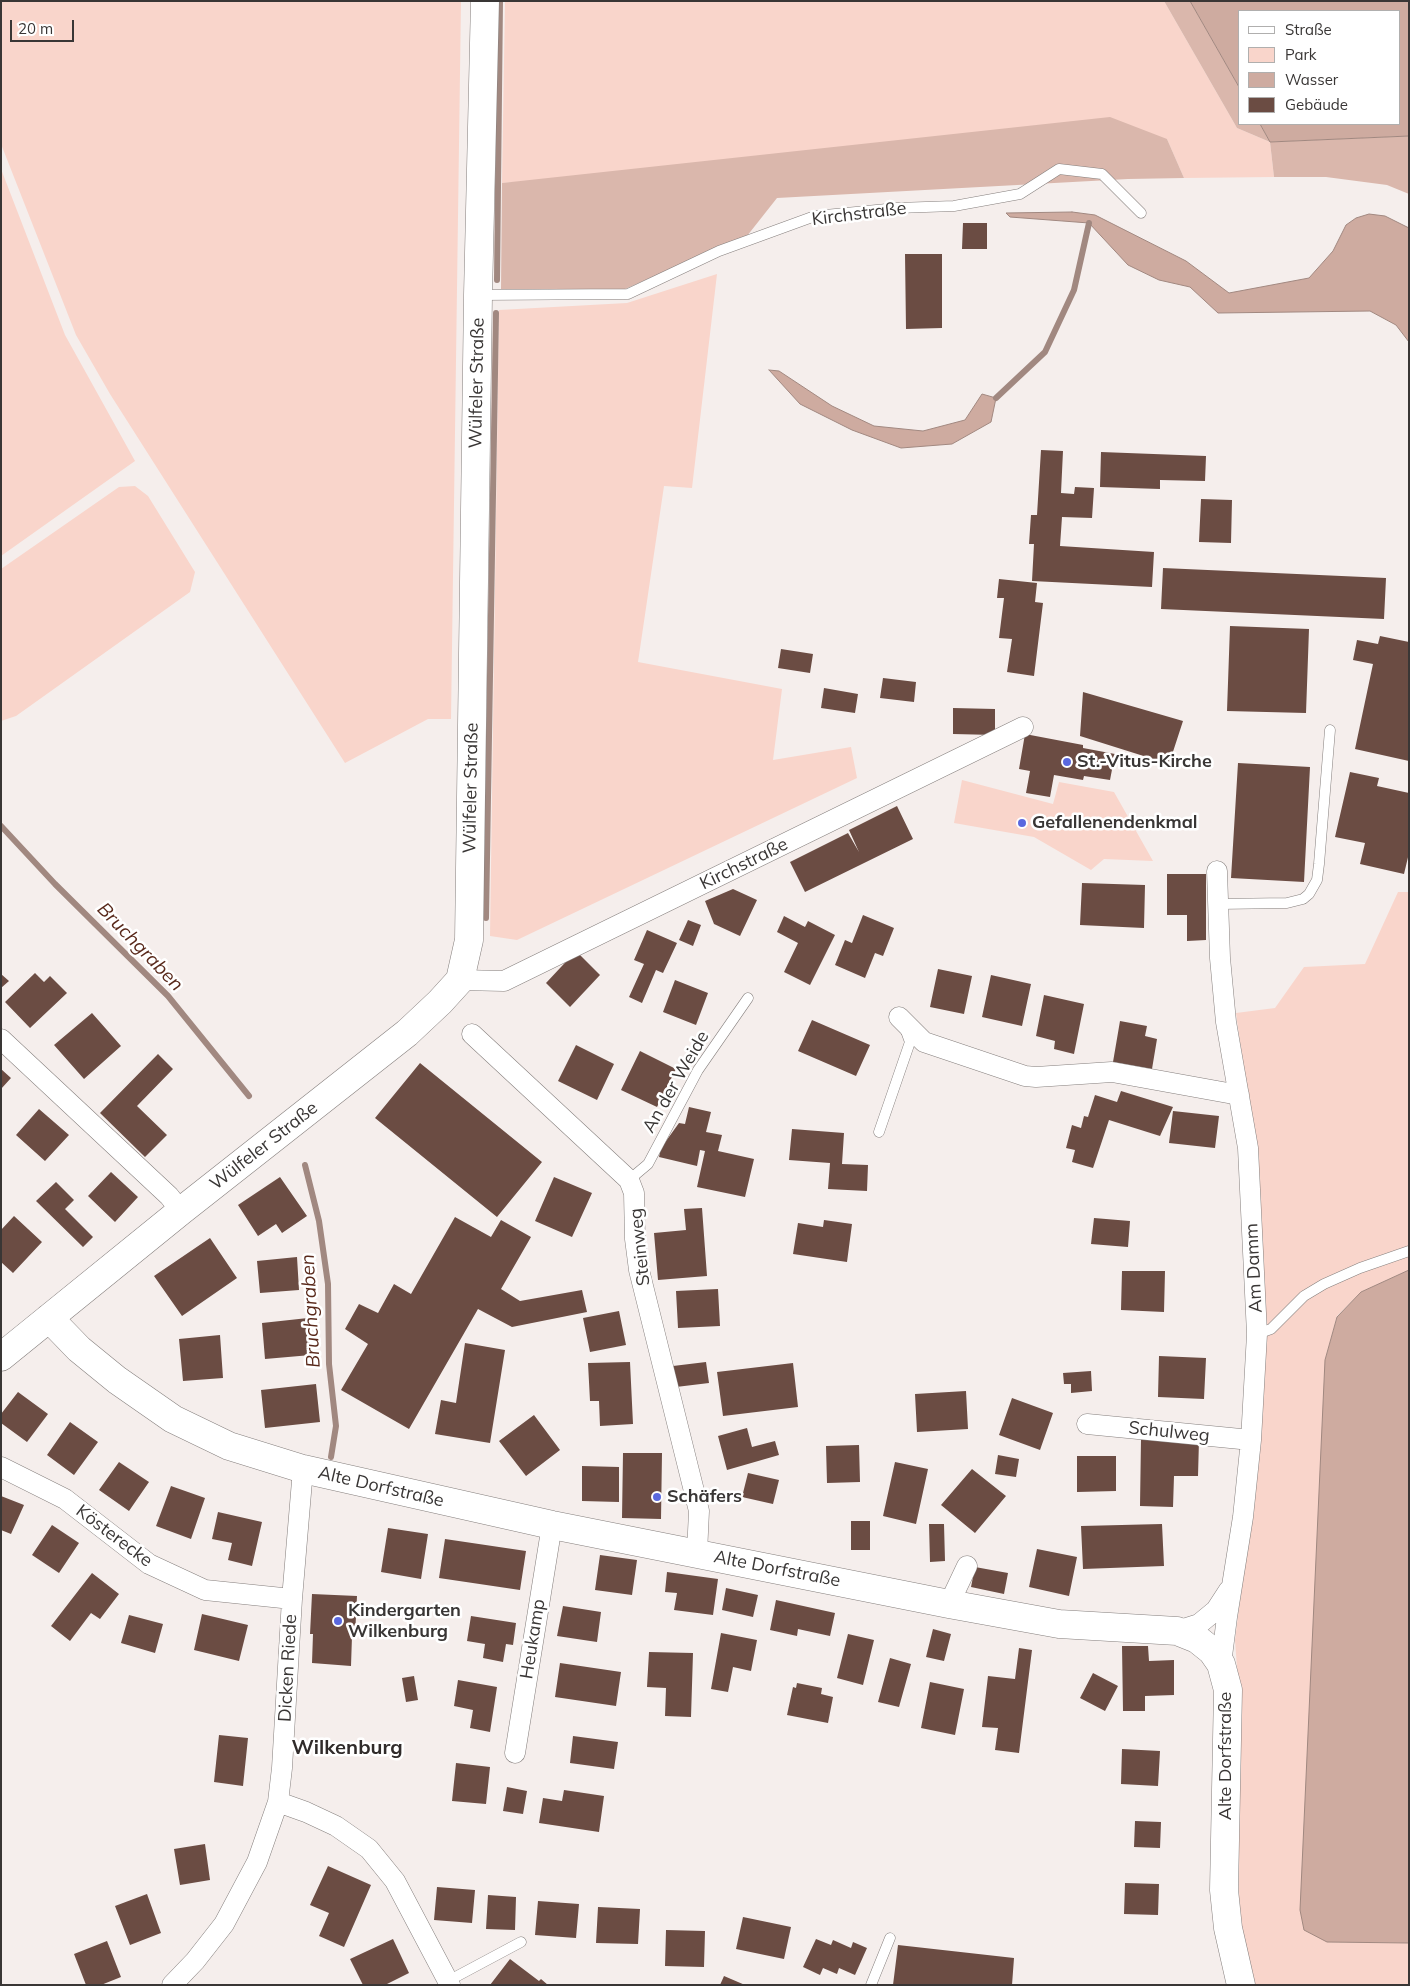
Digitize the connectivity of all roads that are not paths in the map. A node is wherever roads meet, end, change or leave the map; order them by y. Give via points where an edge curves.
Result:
1 (485, 1) edge
2 (1141, 213) dead end
3 (478, 295) junction
4 (1023, 727) dead end
5 (1330, 730) dead end
6 (1217, 871) dead end
7 (1218, 904) junction
8 (460, 980) junction
9 (748, 998) dead end
10 (899, 1017) joint
11 (472, 1034) dead end
12 (1, 1039) edge
13 (1239, 1095) junction
14 (879, 1132) dead end
15 (629, 1180) junction
16 (181, 1211) junction
17 (1409, 1251) edge
18 (48, 1318) junction
19 (1257, 1334) junction
20 (1, 1357) edge
21 (1087, 1424) dead end
22 (1251, 1440) junction
23 (1, 1466) edge
24 (302, 1469) junction
25 (552, 1525) junction
26 (697, 1553) junction
27 (967, 1566) dead end
28 (1232, 1584) junction
29 (292, 1599) junction
30 (949, 1604) junction
31 (1177, 1631) junction
32 (1221, 1664) junction
33 (514, 1753) dead end
34 (278, 1802) junction
35 (890, 1938) dead end
36 (521, 1942) dead end
37 (449, 1983) edge
38 (172, 1985) edge
39 (871, 1985) edge
40 (1242, 1985) edge

1 - 3 street, Wülfeler Straße
2 - 3 lane, Kirchstraße via 1102,174 1058,169 1020,194 954,206 815,216 719,251 628,294
3 - 8 street, Wülfeler Straße via 469,940
4 - 8 street, Kirchstraße via 504,981
5 - 7 lane via 1317,880 1309,894 1287,903
6 - 7 street, Am Damm
7 - 13 street, Am Damm via 1226,1022
8 - 16 street, Wülfeler Straße via 407,1033
9 - 15 lane, An der Weide via 698,1070 648,1164
10 - 13 street via 924,1042 1025,1076 1112,1072
10 - 14 lane via 910,1042
11 - 15 street
12 - 16 street via 169,1196
13 - 19 street, Am Damm via 1248,1148
15 - 26 street, Steinweg via 634,1193 638,1270 699,1511
16 - 18 street, Wülfeler Straße
17 - 19 lane via 1324,1284 1304,1296 1271,1329
18 - 20 street, Wülfeler Straße
18 - 24 street, Alte Dorfstraße via 78,1349 173,1419 229,1446
19 - 22 street, Am Damm
21 - 22 street, Schulweg
22 - 28 street, Am Damm
23 - 29 street, Kösterecke via 65,1499 148,1564 204,1590
24 - 25 street, Alte Dorfstraße
24 - 29 street, Dicken Riede
25 - 26 street, Alte Dorfstraße
25 - 33 street, Heukamp
26 - 30 street, Alte Dorfstraße
27 - 30 street
28 - 31 street via 1216,1610 1199,1624
28 - 32 street, Am Damm
29 - 34 street, Dicken Riede
30 - 31 street, Alte Dorfstraße via 1059,1624
31 - 32 street, Alte Dorfstraße via 1197,1638
32 - 40 street, Alte Dorfstraße via 1228,1690 1224,1890 1228,1928
34 - 37 street via 336,1826 369,1849 395,1881
34 - 38 street, Dicken Riede via 257,1862 224,1924
35 - 39 lane
36 - 37 lane

